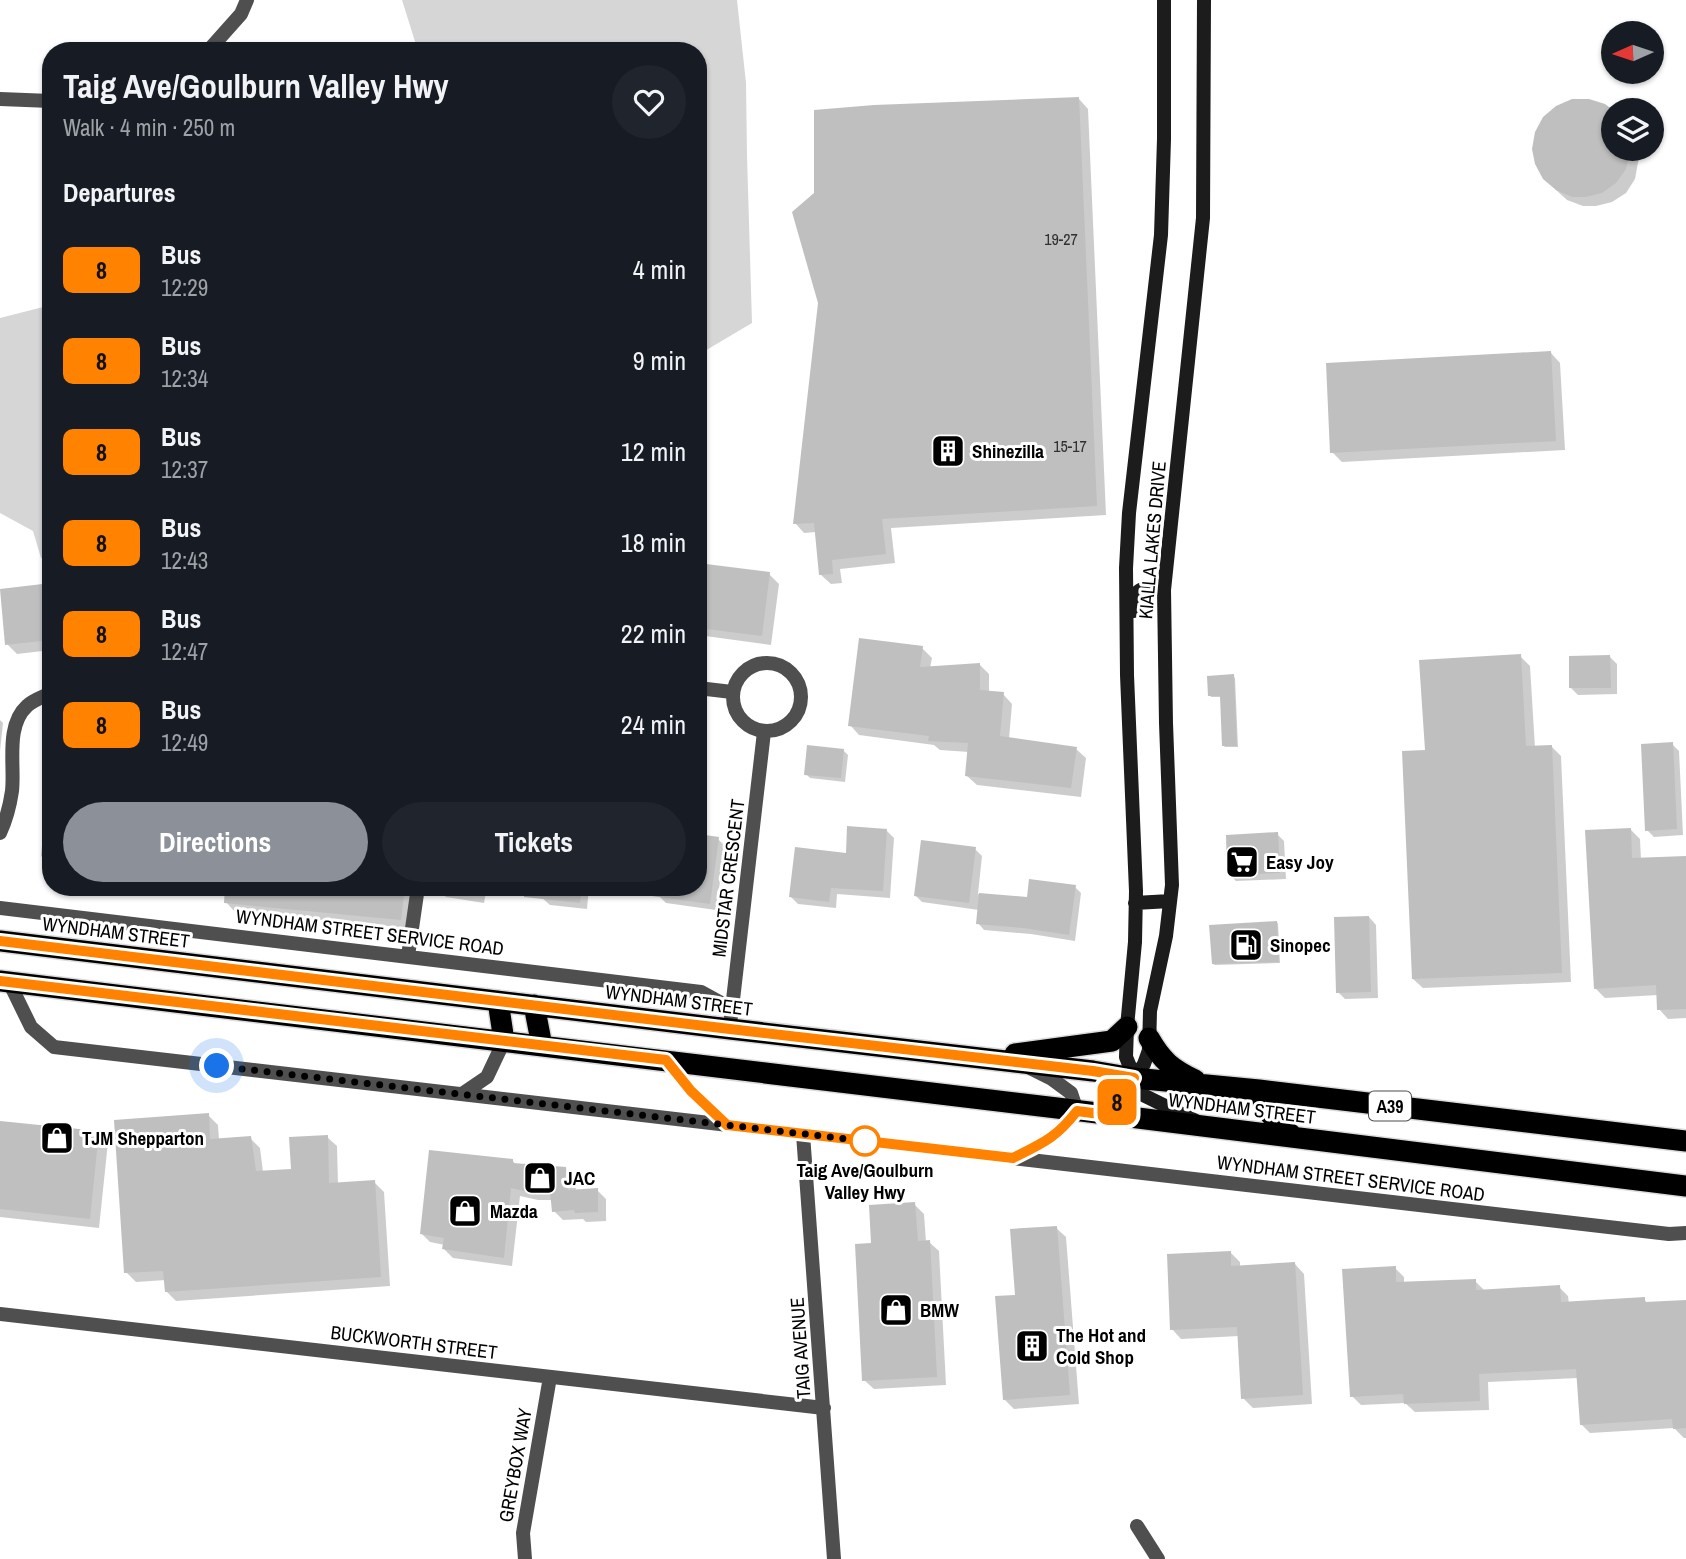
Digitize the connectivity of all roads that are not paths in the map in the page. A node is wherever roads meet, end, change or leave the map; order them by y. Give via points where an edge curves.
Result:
1 (247, 0) edge
2 (1164, 0) edge
3 (1204, 0) edge
4 (216, 42) edge
5 (0, 99) edge
6 (42, 101) edge
7 (1164, 590) junction
8 (1128, 675) junction
9 (707, 689) edge
10 (732, 692) junction
11 (42, 698) edge
12 (764, 732) junction
13 (0, 833) edge
14 (417, 896) edge
15 (1170, 901) junction
16 (1135, 903) junction
17 (0, 908) edge
18 (0, 941) edge
19 (408, 956) junction
20 (4, 981) edge
21 (498, 1001) junction
22 (534, 1005) junction
23 (731, 1019) junction
24 (1127, 1027) junction
25 (1149, 1038) junction
26 (504, 1041) junction
27 (542, 1046) junction
28 (985, 1058) junction
29 (666, 1060) junction
30 (1019, 1062) junction
31 (1134, 1078) junction
32 (1204, 1085) junction
33 (1259, 1090) junction
34 (462, 1094) junction
35 (1077, 1111) junction
36 (1100, 1114) junction
37 (727, 1125) junction
38 (1209, 1128) junction
39 (803, 1134) junction
40 (1294, 1137) junction
41 (1686, 1141) edge
42 (1013, 1158) junction
43 (1686, 1186) edge
44 (1686, 1233) edge
45 (0, 1314) edge
46 (550, 1377) junction
47 (824, 1408) junction
48 (1137, 1526) dead end
49 (525, 1559) edge
50 (834, 1559) edge
51 (1158, 1559) edge

1 - 4 street
2 - 8 street, KIALLA LAKES DRIVE via 1161,235 1129,513
3 - 7 street, KIALLA LAKES DRIVE via 1203,218
5 - 6 street
7 - 8 street via 1140,590 1134,596
7 - 15 street, KIALLA LAKES DRIVE
8 - 16 street, KIALLA LAKES DRIVE
9 - 10 street
10 - 12 street via 742,722
10 - 12 street via 736,680 754,665 773,663 794,675 800,686 798,712 782,729
11 - 13 street via 26,706 15,724 12,790
12 - 23 street, MIDSTAR CRESCENT
14 - 19 street
15 - 16 street
15 - 25 street, KIALLA LAKES DRIVE
16 - 24 street, KIALLA LAKES DRIVE
17 - 19 street, WYNDHAM STREET SERVICE ROAD
18 - 21 highway, WYNDHAM STREET / A39
19 - 23 street, WYNDHAM STREET SERVICE ROAD via 701,992
20 - 26 highway, WYNDHAM STREET / A39
20 - 34 street, WYNDHAM STREET SERVICE ROAD via 31,1027 54,1047
21 - 22 highway, WYNDHAM STREET / A39
21 - 26 highway
22 - 23 highway, WYNDHAM STREET / A39
22 - 27 highway
23 - 28 highway, WYNDHAM STREET / A39
24 - 28 highway via 1112,1041
24 - 31 street, KIALLA LAKES DRIVE via 1126,1057
25 - 31 street, KIALLA LAKES DRIVE via 1144,1064
25 - 32 highway via 1172,1069
26 - 27 highway, WYNDHAM STREET / A39
26 - 34 street via 487,1077
27 - 29 highway, WYNDHAM STREET / A39
28 - 30 highway, WYNDHAM STREET / A39
29 - 35 highway, WYNDHAM STREET / A39
29 - 37 street
30 - 31 highway, WYNDHAM STREET / A39
30 - 35 street via 1071,1093
31 - 32 highway, WYNDHAM STREET / A39
31 - 36 street, KIALLA LAKES DRIVE via 1120,1101
31 - 38 street via 1141,1094
32 - 33 highway, WYNDHAM STREET / A39
33 - 40 highway via 1266,1110
33 - 41 highway, WYNDHAM STREET / A39
34 - 37 street, WYNDHAM STREET SERVICE ROAD
35 - 36 highway, WYNDHAM STREET / A39
35 - 42 street via 1049,1140
36 - 38 highway, WYNDHAM STREET / A39
37 - 39 street, WYNDHAM STREET SERVICE ROAD
38 - 40 highway, WYNDHAM STREET / A39
39 - 42 street, WYNDHAM STREET SERVICE ROAD
39 - 47 street, TAIG AVENUE
40 - 43 highway, WYNDHAM STREET / A39
42 - 44 street, WYNDHAM STREET SERVICE ROAD
45 - 46 street, BUCKWORTH STREET
46 - 47 street, BUCKWORTH STREET
46 - 49 street, GREYBOX WAY via 523,1533
47 - 50 street, TAIG AVENUE
48 - 51 street

